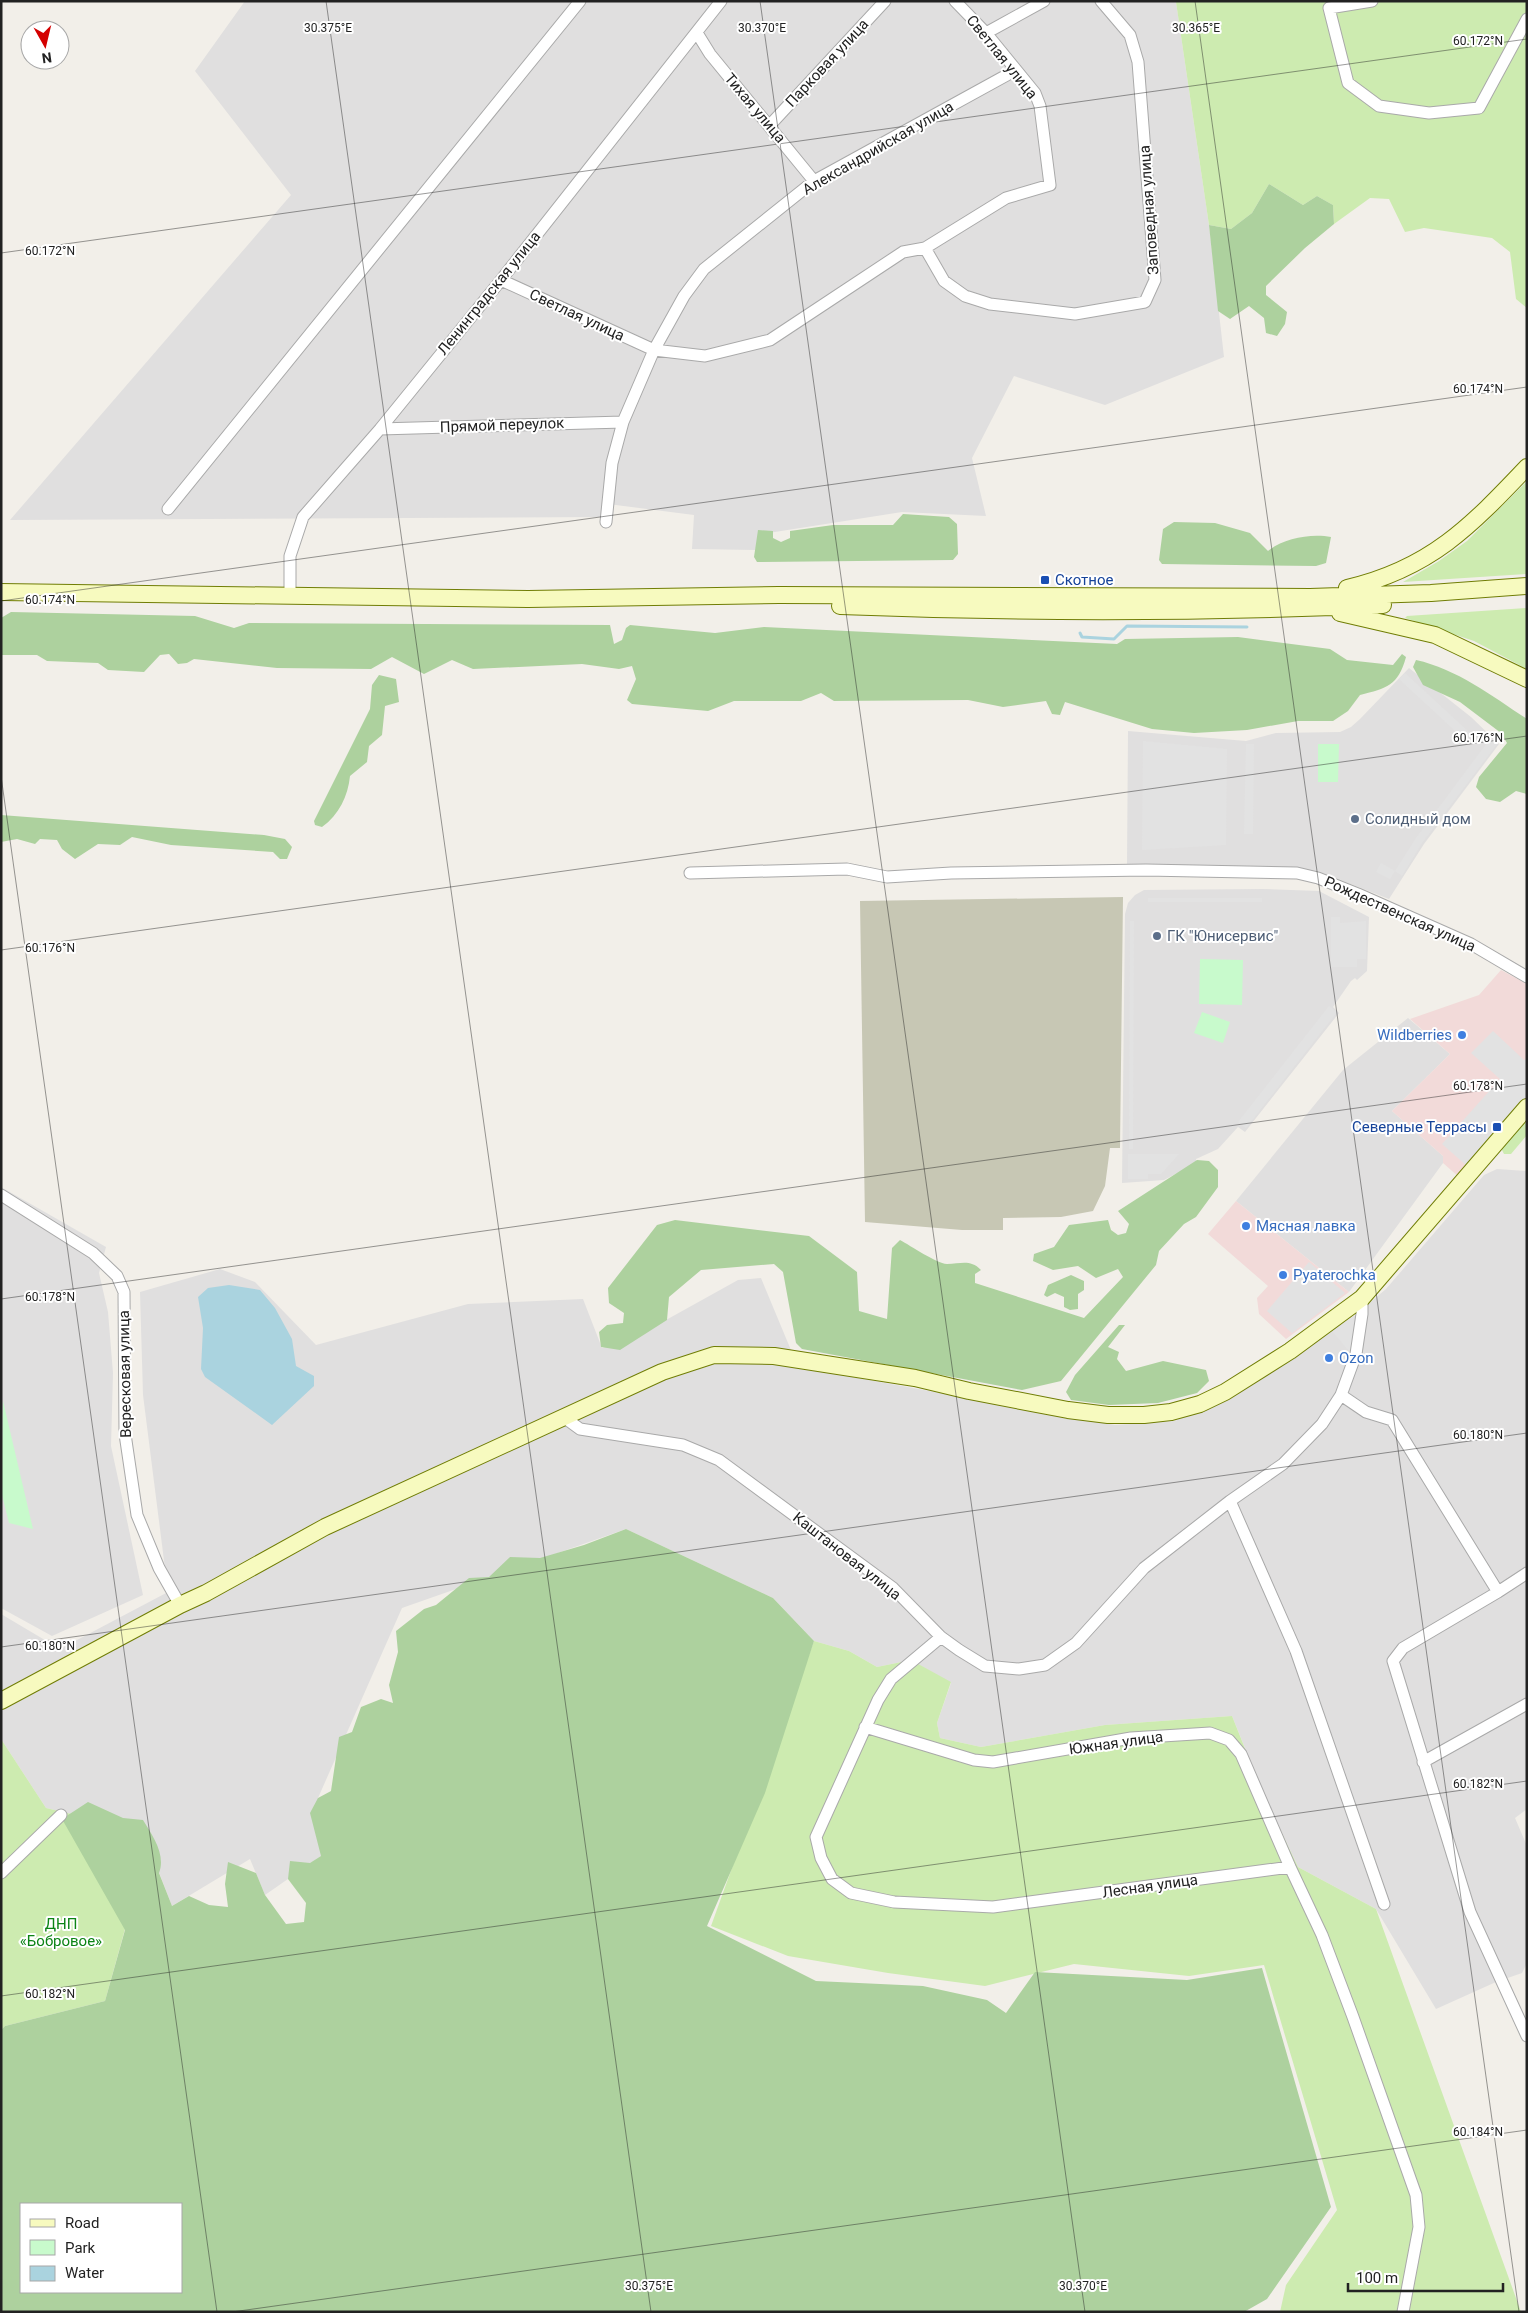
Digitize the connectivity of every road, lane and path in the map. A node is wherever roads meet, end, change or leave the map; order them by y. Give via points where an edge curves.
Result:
1 (580, 1) edge
2 (885, 1) edge
3 (955, 1) edge
4 (1044, 1) edge
5 (1101, 1) edge
6 (1372, 1) edge
7 (716, 3) edge
8 (1527, 19) edge
9 (697, 33) junction
10 (986, 33) junction
11 (1016, 70) junction
12 (770, 125) junction
13 (814, 181) junction
14 (925, 248) junction
15 (501, 280) junction
16 (654, 350) junction
17 (623, 422) junction
18 (380, 429) junction
19 (1527, 466) edge
20 (168, 509) dead end
21 (606, 522) dead end
22 (1527, 586) edge
23 (1, 592) edge
24 (290, 597) junction
25 (1527, 597) edge
26 (1312, 602) junction
27 (1527, 680) edge
28 (690, 873) dead end
29 (1527, 977) edge
30 (1527, 1107) edge
31 (1, 1195) edge
32 (1362, 1298) junction
33 (1341, 1395) junction
34 (565, 1418) junction
35 (1230, 1501) junction
36 (1527, 1572) edge
37 (1498, 1592) junction
38 (180, 1605) junction
39 (941, 1637) junction
40 (1, 1701) edge
41 (1527, 1704) edge
42 (865, 1727) junction
43 (1422, 1762) junction
44 (61, 1815) dead end
45 (1290, 1867) junction
46 (1, 1873) edge
47 (1384, 1904) dead end
48 (1527, 2036) edge
49 (1403, 2312) edge

1 - 20 street
2 - 12 street, Парковая улица
3 - 10 street, Светлая улица
4 - 10 street
5 - 14 street, Заповедная улица via 1130,34 1138,62 1155,280 1145,302 1075,314 990,304 965,296 944,281
6 - 8 street via 1329,8 1348,83 1379,106 1429,112 1479,108
7 - 9 street, Ленинградская улица
9 - 12 street, Тихая улица via 710,54
9 - 15 street, Ленинградская улица
10 - 11 street, Светлая улица
11 - 13 street, Александрийская улица
11 - 14 street, Светлая улица via 1035,93 1040,106 1050,185 1006,198
12 - 13 street, Тихая улица
13 - 16 street, Александрийская улица via 704,269 684,296
14 - 16 street via 903,252 770,340 705,356
15 - 16 street, Светлая улица
15 - 18 street, Ленинградская улица
16 - 17 street, Александрийская улица
17 - 18 street, Прямой переулок
17 - 21 street, Александрийская улица via 612,464
18 - 24 street, Ленинградская улица via 301,522 290,556
19 - 26 main road via 1462,533 1434,554 1391,575
22 - 26 main road
23 - 24 main road
24 - 26 main road via 779,595
25 - 26 main road
26 - 27 main road via 1435,635
28 - 29 street, Рождественская улица via 847,869 887,878 951,873 1297,873 1358,894 1471,944
30 - 32 main road
31 - 38 street, Вересковая улица via 93,1253 117,1276 124,1292 125,1434 137,1514 159,1568
32 - 33 street, Каштановая улица via 1356,1354
32 - 34 main road via 1225,1392 1200,1404 1171,1412 1117,1415 1076,1411 896,1375 774,1356 714,1355 662,1372
33 - 35 street, Каштановая улица via 1322,1424 1283,1464
33 - 37 street via 1366,1412 1392,1420
34 - 38 main road via 325,1527
34 - 39 street, Каштановая улица via 580,1429 682,1445 719,1460 893,1588
35 - 39 street, Каштановая улица via 1144,1568 1076,1643 1044,1665 1019,1669 985,1666
35 - 47 street via 1296,1651
36 - 37 street
37 - 43 street via 1403,1648 1393,1661
38 - 40 main road
39 - 42 street, Лесная улица via 891,1679
41 - 43 street
42 - 45 street, Южная улица via 974,1760 993,1762 1131,1738 1210,1733 1229,1740 1240,1754
42 - 45 street, Лесная улица via 816,1837 821,1858 832,1879 851,1894 894,1902 993,1907
43 - 48 street via 1470,1912
44 - 46 street
45 - 49 street via 1322,1935 1416,2195 1419,2227

